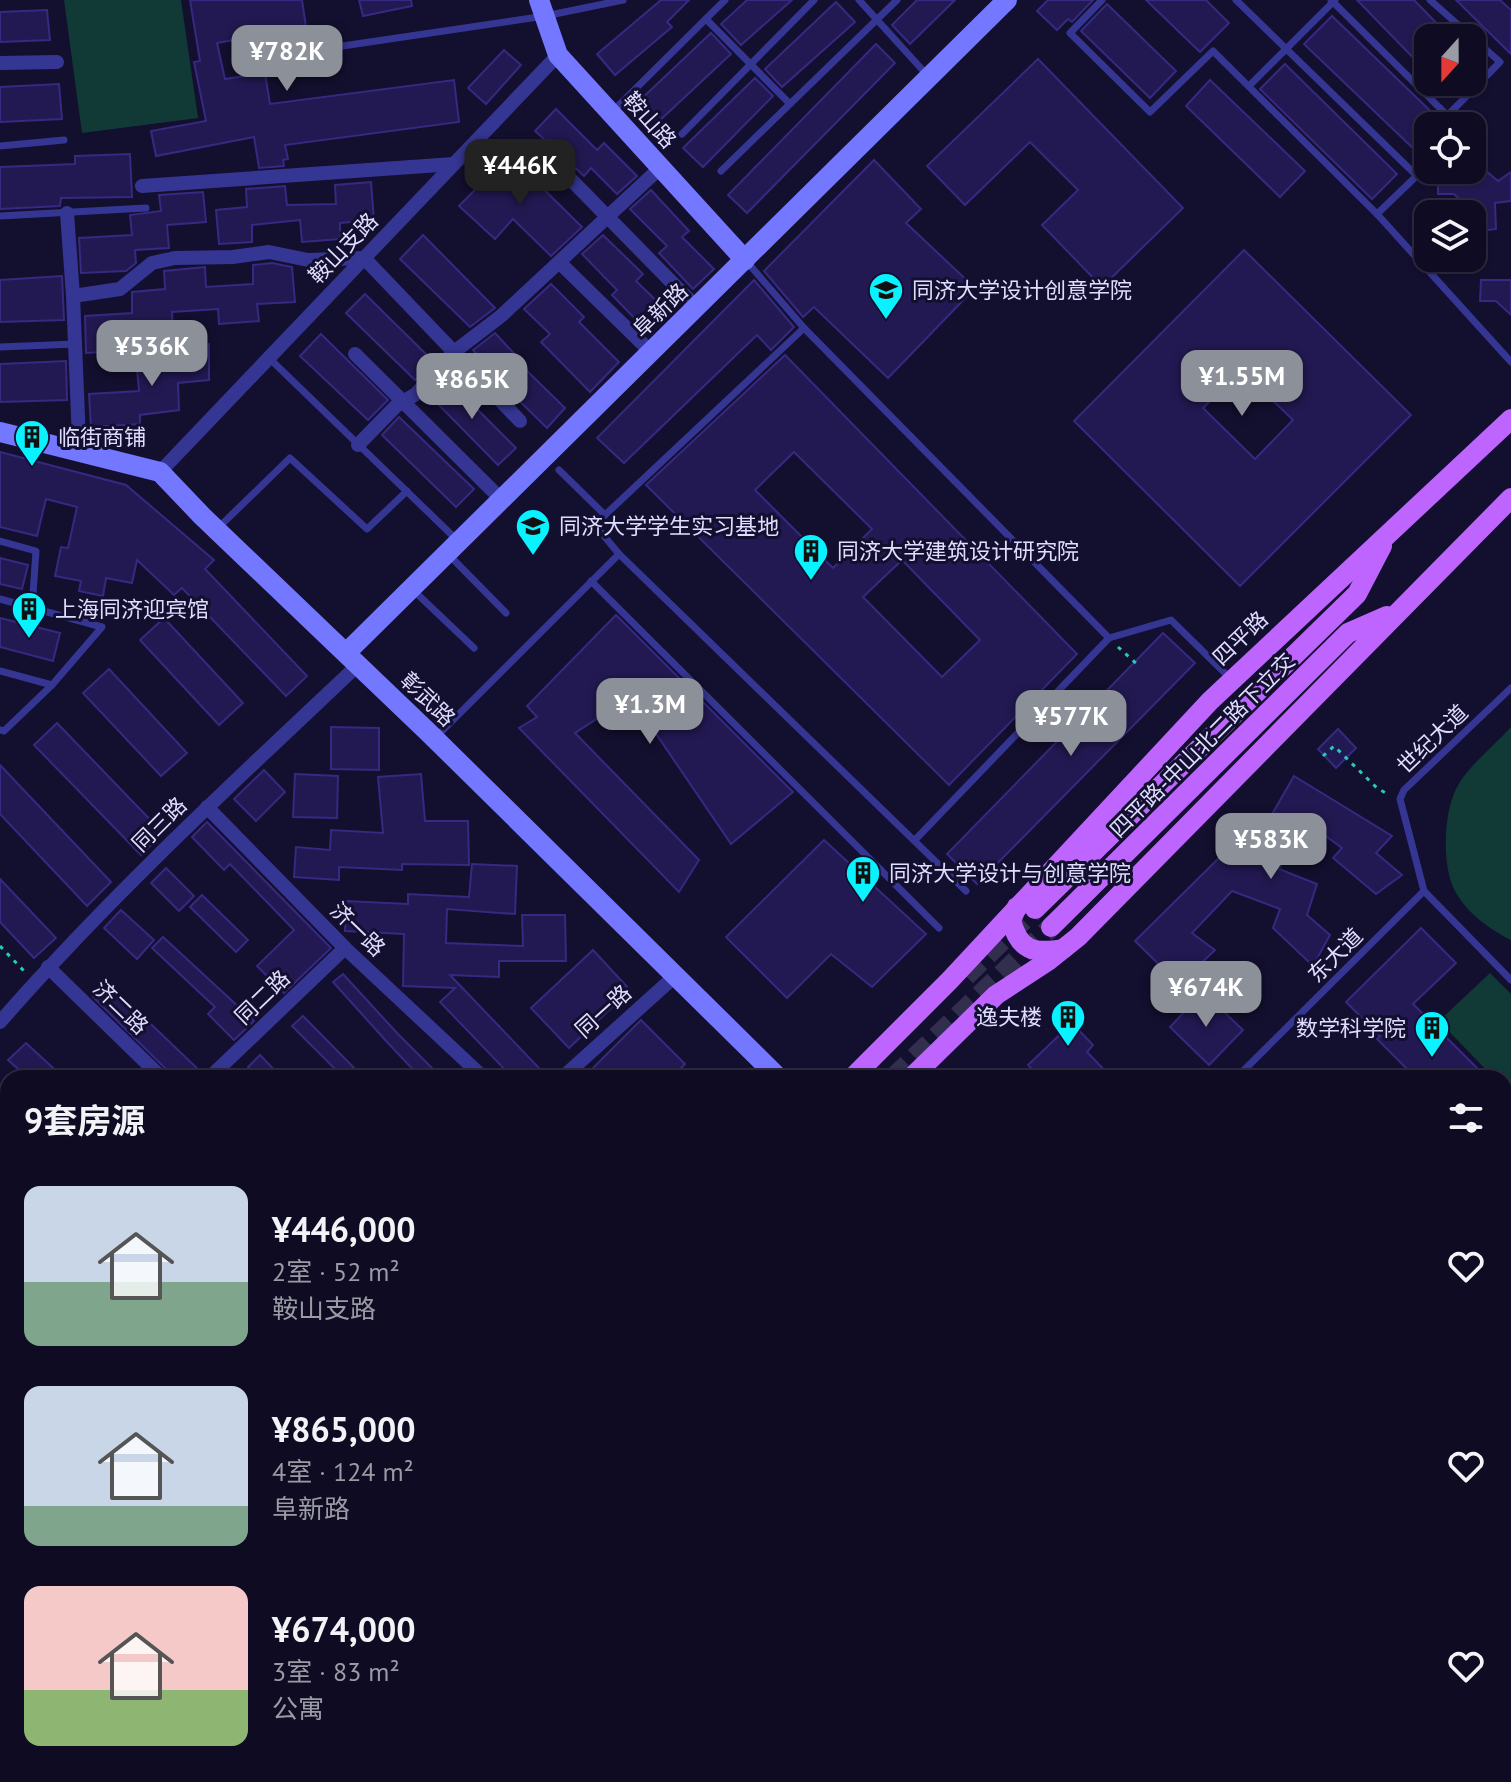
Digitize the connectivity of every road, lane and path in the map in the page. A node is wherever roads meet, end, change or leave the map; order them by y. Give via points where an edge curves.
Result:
1 (623, 0) edge
2 (725, 0) edge
3 (814, 0) edge
4 (859, 0) edge
5 (897, 0) edge
6 (1007, 0) edge
7 (1102, 0) edge
8 (1236, 0) edge
9 (1430, 0) edge
10 (1333, 1) edge
11 (542, 8) edge
12 (706, 19) junction
13 (877, 20) junction
14 (1287, 50) junction
15 (558, 55) junction
16 (268, 57) dead end
17 (57, 62) dead end
18 (0, 63) edge
19 (751, 64) junction
20 (929, 77) junction
21 (1249, 86) junction
22 (790, 104) junction
23 (1443, 112) edge
24 (1451, 112) edge
25 (611, 113) junction
26 (682, 134) dead end
27 (64, 140) dead end
28 (0, 146) edge
29 (538, 146) dead end
30 (454, 164) junction
31 (661, 167) junction
32 (721, 171) dead end
33 (1414, 173) edge
34 (1414, 179) edge
35 (142, 186) dead end
36 (146, 208) dead end
37 (67, 213) junction
38 (1377, 214) junction
39 (0, 216) edge
40 (608, 217) junction
41 (364, 258) junction
42 (745, 260) junction
43 (560, 263) junction
44 (73, 296) junction
45 (697, 308) junction
46 (804, 328) junction
47 (75, 344) junction
48 (0, 347) edge
49 (454, 352) junction
50 (651, 352) junction
51 (355, 354) dead end
52 (269, 358) junction
53 (1511, 362) edge
54 (403, 402) junction
55 (1511, 419) edge
56 (520, 421) dead end
57 (0, 432) edge
58 (79, 440) dead end
59 (358, 445) junction
60 (559, 470) dead end
61 (160, 472) junction
62 (407, 491) junction
63 (1511, 498) edge
64 (502, 500) junction
65 (605, 515) junction
66 (216, 530) junction
67 (1388, 536) junction
68 (0, 541) edge
69 (453, 548) junction
70 (619, 554) junction
71 (591, 581) junction
72 (411, 588) junction
73 (0, 599) edge
74 (32, 608) junction
75 (1396, 612) junction
76 (506, 613) dead end
77 (1109, 638) junction
78 (474, 648) dead end
79 (352, 659) junction
80 (1139, 666) dead end
81 (0, 671) edge
82 (1231, 680) junction
83 (52, 685) junction
84 (1511, 688) edge
85 (0, 730) edge
86 (434, 738) junction
87 (1323, 756) dead end
88 (1400, 799) junction
89 (207, 807) junction
90 (915, 840) junction
91 (966, 891) dead end
92 (1424, 891) junction
93 (1026, 908) junction
94 (1051, 927) tunnel mouth
95 (939, 928) dead end
96 (0, 946) edge
97 (345, 948) junction
98 (1064, 949) junction
99 (48, 967) junction
100 (674, 977) junction
101 (1511, 980) edge
102 (35, 982) junction
103 (0, 1022) edge
104 (154, 1070) edge
105 (217, 1070) edge
106 (475, 1070) edge
107 (571, 1070) edge
108 (771, 1070) edge
109 (860, 1070) edge
110 (919, 1070) edge
111 (1244, 1070) edge

1 - 11 lane
2 - 12 lane
3 - 19 lane
4 - 13 lane
5 - 13 lane
6 - 20 street, 阜新路
7 - 21 lane via 1070,33 1150,112 1213,51
8 - 14 lane
9 - 24 lane via 1500,62
10 - 14 lane
10 - 23 lane
11 - 15 street, 鞍山路
11 - 16 lane
12 - 19 lane
12 - 25 lane
13 - 20 lane
13 - 22 lane
14 - 21 lane
14 - 33 lane
15 - 25 street, 鞍山路
15 - 30 street, 鞍山支路
17 - 18 street
19 - 22 lane
19 - 26 lane
20 - 42 street, 阜新路
21 - 38 lane
22 - 32 lane
25 - 31 street, 鞍山路
27 - 28 lane
29 - 40 street
30 - 35 street
30 - 41 street, 鞍山支路
31 - 40 street
31 - 42 street, 鞍山路
34 - 38 lane
36 - 37 lane
37 - 39 lane
37 - 44 street
38 - 53 lane
40 - 43 street
40 - 45 street
41 - 44 street via 308,260 269,252 175,258 152,263 120,289
41 - 49 street
41 - 52 street, 鞍山支路
42 - 45 street, 阜新路
42 - 46 lane
43 - 49 street
43 - 50 street
44 - 47 street
45 - 50 street, 阜新路
46 - 65 lane
46 - 77 lane
47 - 48 lane
47 - 58 street
49 - 54 street
49 - 56 street
50 - 64 street, 阜新路
51 - 54 street
52 - 59 lane
52 - 61 street, 鞍山支路
54 - 59 street
54 - 64 street
55 - 67 main road, 四平路
57 - 61 street
59 - 62 lane
60 - 65 lane
61 - 66 street, 彰武路
62 - 66 lane via 367,529 290,458
62 - 69 lane
63 - 75 main road
64 - 69 street, 阜新路
65 - 70 lane via 595,525
66 - 79 street, 彰武路
67 - 82 main road, 四平路
67 - 93 main road, 四平路-中山北二路下立交 via 1357,594
68 - 74 lane via 36,551
69 - 72 street, 阜新路
69 - 76 lane
70 - 71 lane
70 - 90 lane
71 - 86 lane
71 - 95 lane
72 - 78 lane
72 - 79 street, 阜新路
73 - 74 lane
74 - 83 lane via 102,627
75 - 94 main road, 四平路-中山北二路下立交 via 1348,633
75 - 98 main road
77 - 80 path
77 - 82 lane via 1171,620
77 - 90 lane
79 - 86 street, 彰武路
79 - 89 street, 同三路
81 - 83 lane
82 - 93 main road, 四平路
83 - 85 lane
84 - 88 lane, 世纪大道
86 - 100 street, 彰武路
87 - 88 path via 1334,746 1377,788
88 - 92 lane, 世纪大道
89 - 97 street, 济一路
89 - 99 street, 同三路
90 - 91 lane
92 - 101 lane, 世纪大道
92 - 111 lane, 东大道
93 - 98 main road via 1011,920 1024,946 1037,951
93 - 109 main road, 四平路
96 - 102 path
97 - 105 street, 同二路
97 - 106 street, 济一路
98 - 110 main road via 996,995
99 - 102 street, 同三路
99 - 104 street, 济二路
100 - 107 street, 同一路
100 - 108 street, 彰武路
102 - 103 street, 同三路

